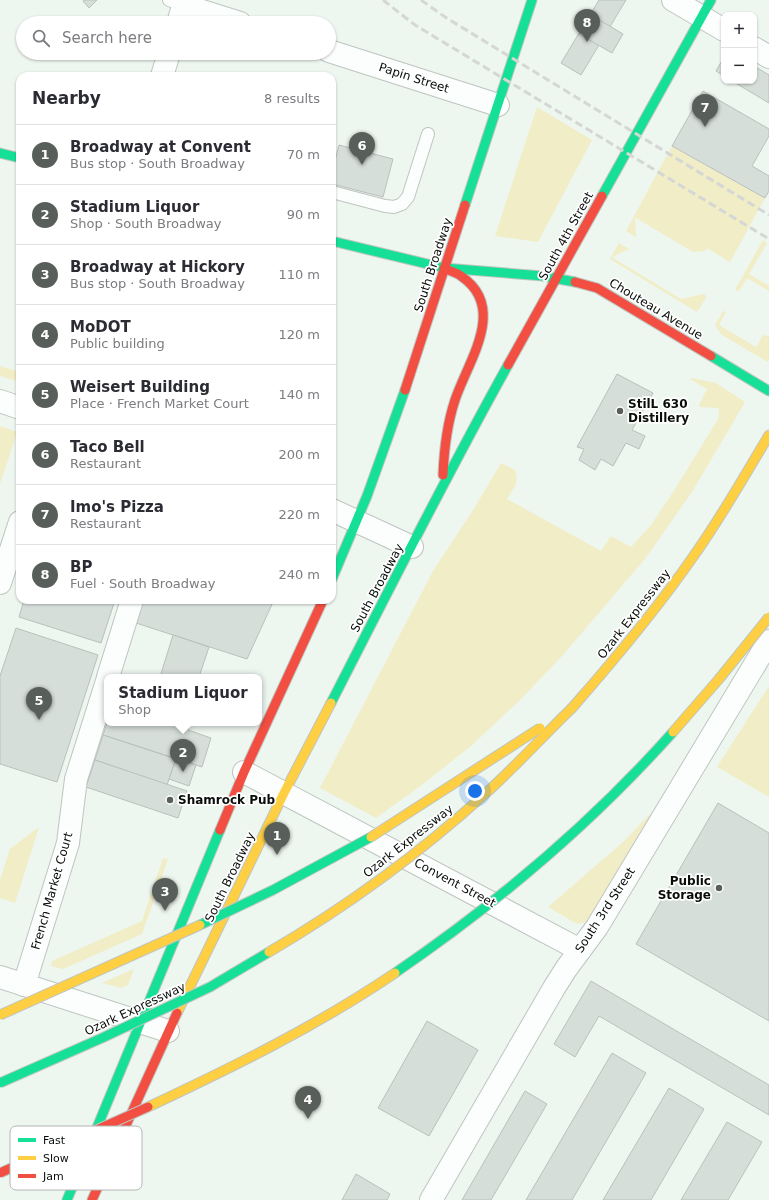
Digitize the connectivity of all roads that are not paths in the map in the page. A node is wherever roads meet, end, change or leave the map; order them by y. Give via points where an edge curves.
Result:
1 (532, 0) edge
2 (673, 0) edge
3 (179, 7) edge
4 (706, 8) edge
5 (213, 16) edge
6 (721, 26) edge
7 (757, 50) edge
8 (336, 53) edge
9 (769, 57) edge
10 (167, 60) edge
11 (163, 72) edge
12 (498, 105) junction
13 (428, 134) dead end
14 (0, 153) edge
15 (16, 157) edge
16 (336, 193) edge
17 (336, 242) edge
18 (444, 268) junction
19 (557, 278) junction
20 (769, 391) edge
21 (0, 401) edge
22 (16, 407) edge
23 (769, 435) edge
24 (443, 484) junction
25 (336, 512) edge
26 (357, 520) junction
27 (16, 534) edge
28 (412, 547) junction
29 (336, 570) edge
30 (0, 583) edge
31 (131, 604) edge
32 (321, 604) edge
33 (769, 617) edge
34 (769, 641) edge
35 (109, 674) edge
36 (104, 690) edge
37 (572, 708) junction
38 (244, 772) junction
39 (284, 793) junction
40 (580, 950) junction
41 (0, 977) edge
42 (24, 985) junction
43 (0, 1015) edge
44 (140, 1022) junction
45 (168, 1031) junction
46 (0, 1083) edge
47 (97, 1126) edge
48 (106, 1126) edge
49 (125, 1126) edge
50 (10, 1169) edge
51 (0, 1173) edge
52 (71, 1190) edge
53 (96, 1190) edge
54 (67, 1200) edge
55 (92, 1200) edge
56 (431, 1200) edge

1 - 12 main road, South Broadway
2 - 4 street
3 - 5 street
4 - 6 street
4 - 19 main road, South 4th Street
7 - 9 street
8 - 12 street, Papin Street
10 - 11 street
12 - 18 main road, South Broadway
13 - 16 lane via 408,196 402,204 394,207 385,206
14 - 15 main road
17 - 18 main road, Chouteau Avenue
18 - 19 main road, Chouteau Avenue
18 - 24 main road via 461,276 473,288 480,298 484,324 456,399 449,427
18 - 26 main road, South Broadway via 402,398
19 - 20 main road, Chouteau Avenue via 605,292
19 - 24 main road, South 4th Street
21 - 22 street
23 - 37 main road, Ozark Expressway via 731,500 683,571 620,653
24 - 28 main road, South Broadway
25 - 26 street
26 - 28 street
26 - 29 main road, South Broadway
27 - 30 street
28 - 39 main road, South Broadway
31 - 35 street
32 - 38 main road, South Broadway
33 - 48 main road, bridge via 729,669 630,778 563,842 440,941 342,1007 251,1058
34 - 40 street, South 3rd Street via 597,927
36 - 42 street, French Market Court via 76,779 68,843
37 - 43 main road, bridge via 362,843 282,886 200,926
37 - 46 main road, Ozark Expressway, bridge via 475,803 400,865 304,932 210,987
38 - 39 street, Convent Street
38 - 44 main road, South Broadway
39 - 40 street, Convent Street
39 - 45 main road, South Broadway
40 - 56 street, South 3rd Street via 554,988
41 - 42 street
42 - 44 street
44 - 45 street
44 - 47 main road, South Broadway
45 - 49 main road, South Broadway
50 - 51 main road, bridge
52 - 54 main road, South Broadway
53 - 55 main road, South Broadway

